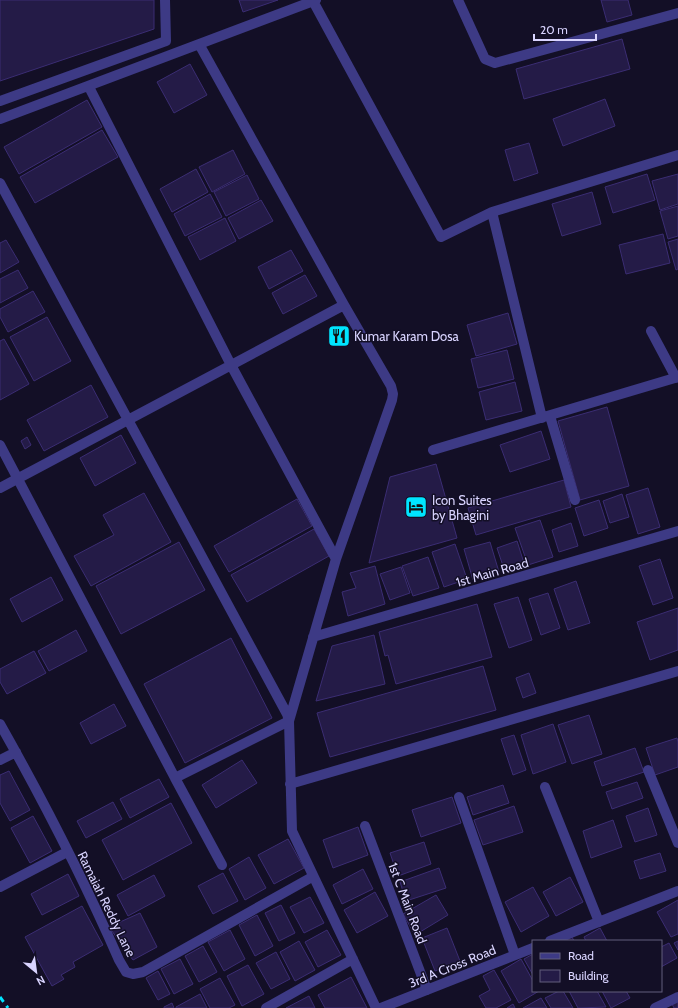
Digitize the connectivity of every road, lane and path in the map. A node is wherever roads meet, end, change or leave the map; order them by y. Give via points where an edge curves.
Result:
1 (164, 0) edge
2 (314, 0) edge
3 (458, 0) edge
4 (678, 13) edge
5 (199, 44) junction
6 (89, 86) junction
7 (0, 101) edge
8 (0, 119) edge
9 (678, 155) edge
10 (0, 183) edge
11 (492, 212) junction
12 (344, 305) junction
13 (651, 331) dead end
14 (231, 365) junction
15 (677, 377) edge
16 (546, 417) junction
17 (128, 420) junction
18 (0, 445) edge
19 (433, 450) dead end
20 (18, 479) junction
21 (0, 488) edge
22 (575, 500) dead end
23 (678, 531) edge
24 (336, 559) junction
25 (313, 637) junction
26 (678, 671) edge
27 (288, 721) junction
28 (0, 724) edge
29 (16, 752) junction
30 (0, 760) edge
31 (648, 770) dead end
32 (175, 778) junction
33 (290, 784) junction
34 (545, 787) dead end
35 (460, 797) dead end
36 (365, 826) dead end
37 (678, 843) edge
38 (67, 852) junction
39 (222, 865) dead end
40 (312, 877) junction
41 (0, 888) edge
42 (678, 890) edge
43 (599, 922) junction
44 (553, 940) edge
45 (532, 948) edge
46 (515, 955) junction
47 (353, 960) junction
48 (427, 990) junction
49 (678, 997) edge
50 (266, 1008) edge
51 (376, 1008) edge
52 (381, 1008) edge
53 (655, 1008) edge

1 - 7 street via 166,41
2 - 5 street
2 - 11 street via 441,237
3 - 4 street via 485,59 495,63
5 - 6 street
5 - 12 street
6 - 8 street
6 - 14 street
9 - 11 street
10 - 17 street
11 - 16 street
12 - 14 street
12 - 24 street via 391,386 393,394
13 - 15 street
14 - 17 street
14 - 24 street
15 - 16 street
16 - 19 street
16 - 22 street
17 - 20 street
17 - 27 street via 287,714
18 - 20 street
20 - 21 street
20 - 32 street
23 - 25 street, 1st Main Road
24 - 25 street
25 - 27 street
26 - 33 street
27 - 32 street
27 - 33 street
28 - 29 street, Ramaiah Reddy Lane
29 - 30 street
29 - 38 street, Ramaiah Reddy Lane
31 - 37 street
32 - 39 street
33 - 40 street via 292,831
34 - 43 street
35 - 46 street
36 - 48 street, 1st C Main Road
38 - 40 street, Ramaiah Reddy Lane via 119,960 126,972 133,974 143,972
38 - 41 street
40 - 47 street
42 - 43 street
43 - 44 street
45 - 46 street, 3rd A Cross Road
46 - 48 street, 3rd A Cross Road
47 - 50 street
47 - 51 street
48 - 52 street, 3rd A Cross Road
49 - 53 street

